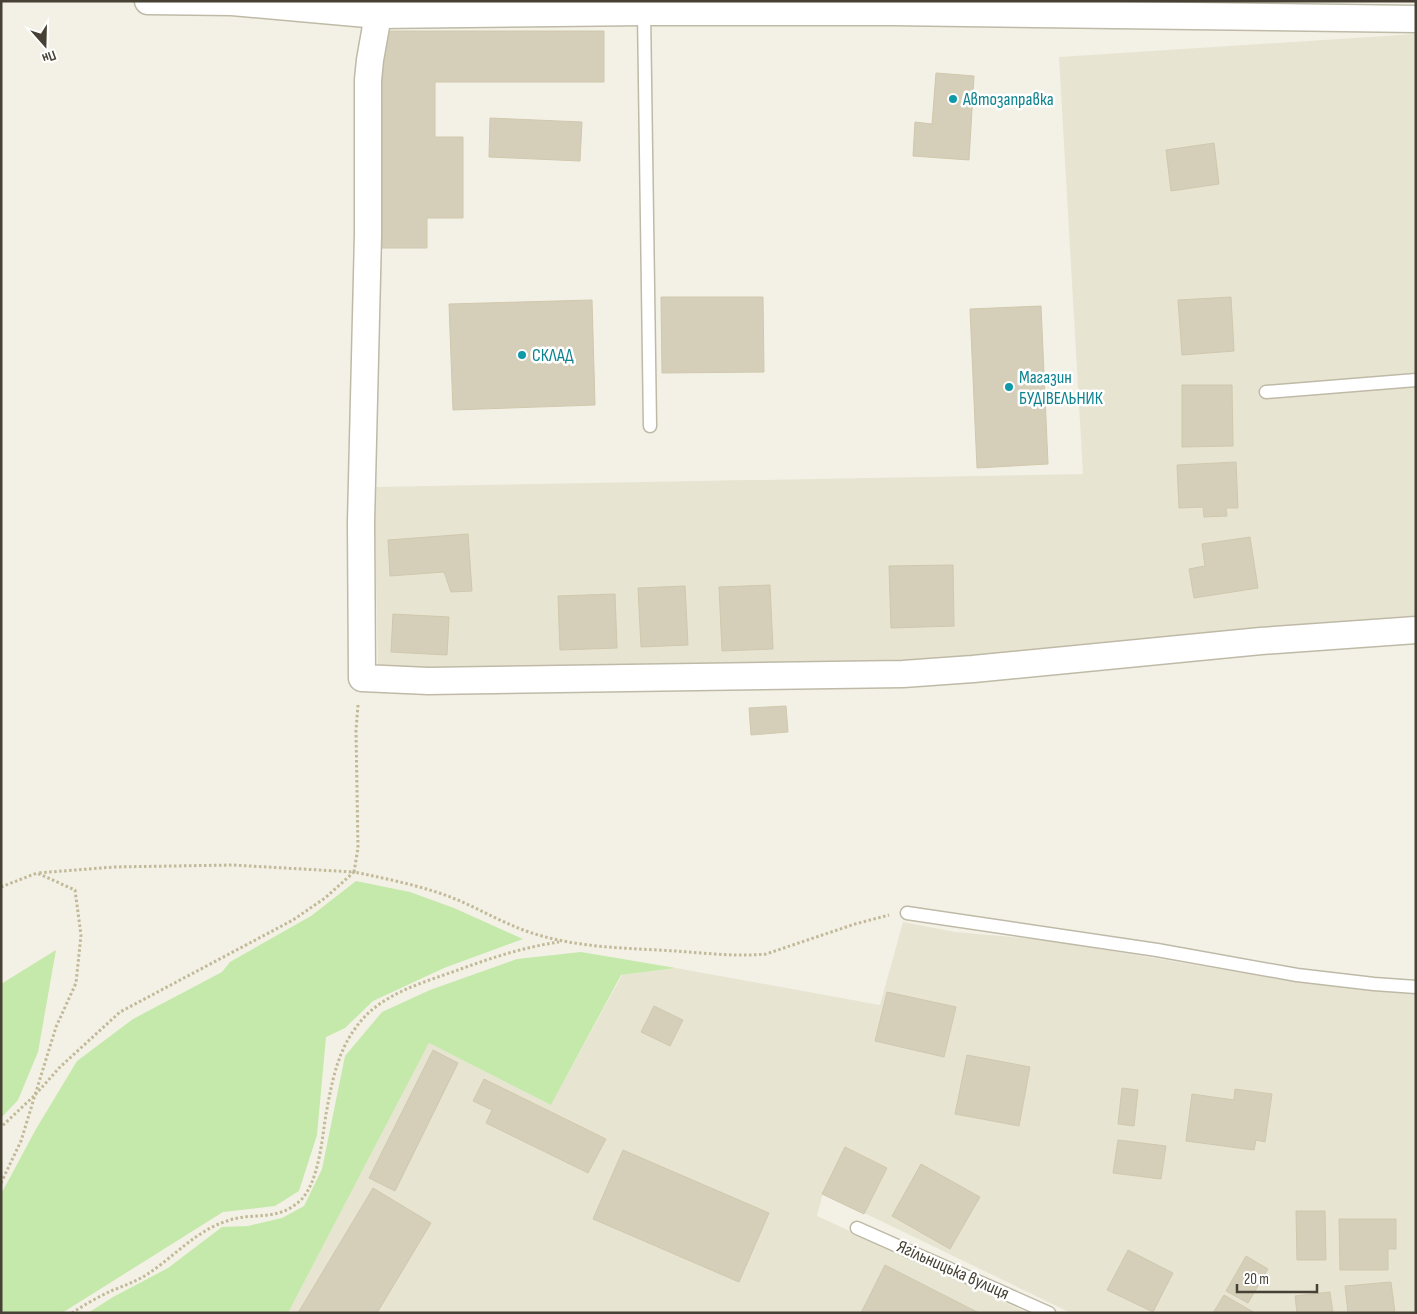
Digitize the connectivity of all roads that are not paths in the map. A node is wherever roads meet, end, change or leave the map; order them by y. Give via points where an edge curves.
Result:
1 (148, 1) edge
2 (644, 12) junction
3 (378, 14) junction
4 (1416, 19) edge
5 (1416, 380) edge
6 (1266, 392) dead end
7 (650, 426) dead end
8 (1416, 630) edge
9 (907, 913) road end
10 (1416, 987) edge
11 (857, 1228) dead end
12 (1049, 1313) edge

1 - 3 street via 232,2
2 - 3 street
2 - 4 street
2 - 7 lane
3 - 8 street via 368,80 361,522 362,678 428,681 903,674
5 - 6 lane
9 - 10 lane via 1157,950 1297,975
11 - 12 lane, Ягільницька вулиця

